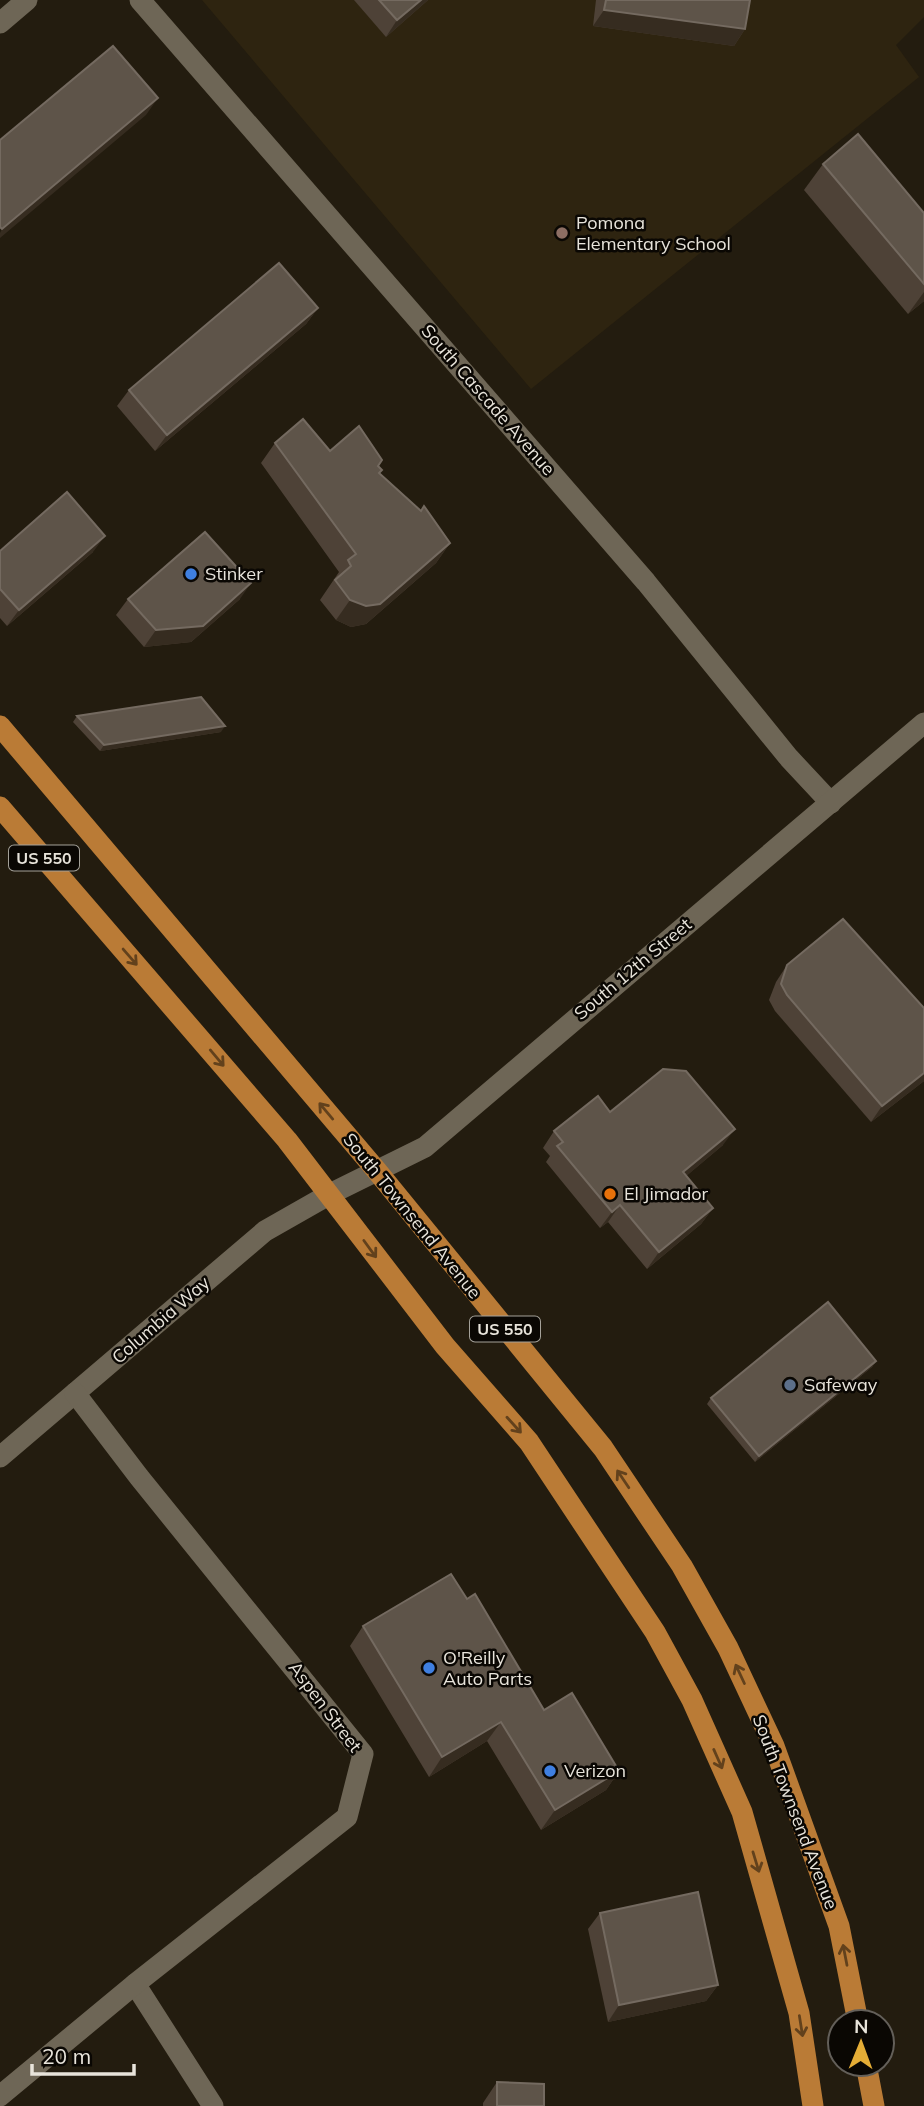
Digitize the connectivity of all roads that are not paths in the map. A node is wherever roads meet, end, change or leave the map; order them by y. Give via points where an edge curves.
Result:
1 (27, 0) edge
2 (140, 0) edge
3 (0, 23) edge
4 (924, 723) edge
5 (0, 726) edge
6 (831, 803) junction
7 (0, 807) edge
8 (377, 1171) junction
9 (330, 1194) junction
10 (75, 1393) junction
11 (0, 1457) edge
12 (135, 1984) junction
13 (855, 2008) edge
14 (869, 2078) edge
15 (0, 2096) edge
16 (214, 2106) edge
17 (813, 2106) edge
18 (874, 2106) edge

1 - 3 street
2 - 6 street, South Cascade Avenue via 646,582
4 - 6 street, South 12th Street
8 -> 5 highway, South Townsend Avenue / US 550
6 - 8 street, South 12th Street via 425,1147
7 -> 9 highway, US 550
8 - 9 street, South 12th Street
13 -> 8 highway, South Townsend Avenue / US 550 via 839,1926 774,1746 728,1648 682,1566 603,1448
9 - 10 street, Columbia Way via 265,1231
9 -> 17 highway, US 550 via 445,1346 529,1442 614,1566 692,1700 742,1812 799,2013
10 - 11 street, Columbia Way
10 - 12 street, Aspen Street via 363,1754 347,1817
12 - 15 street, Aspen Street
12 - 16 street
14 - 18 highway

